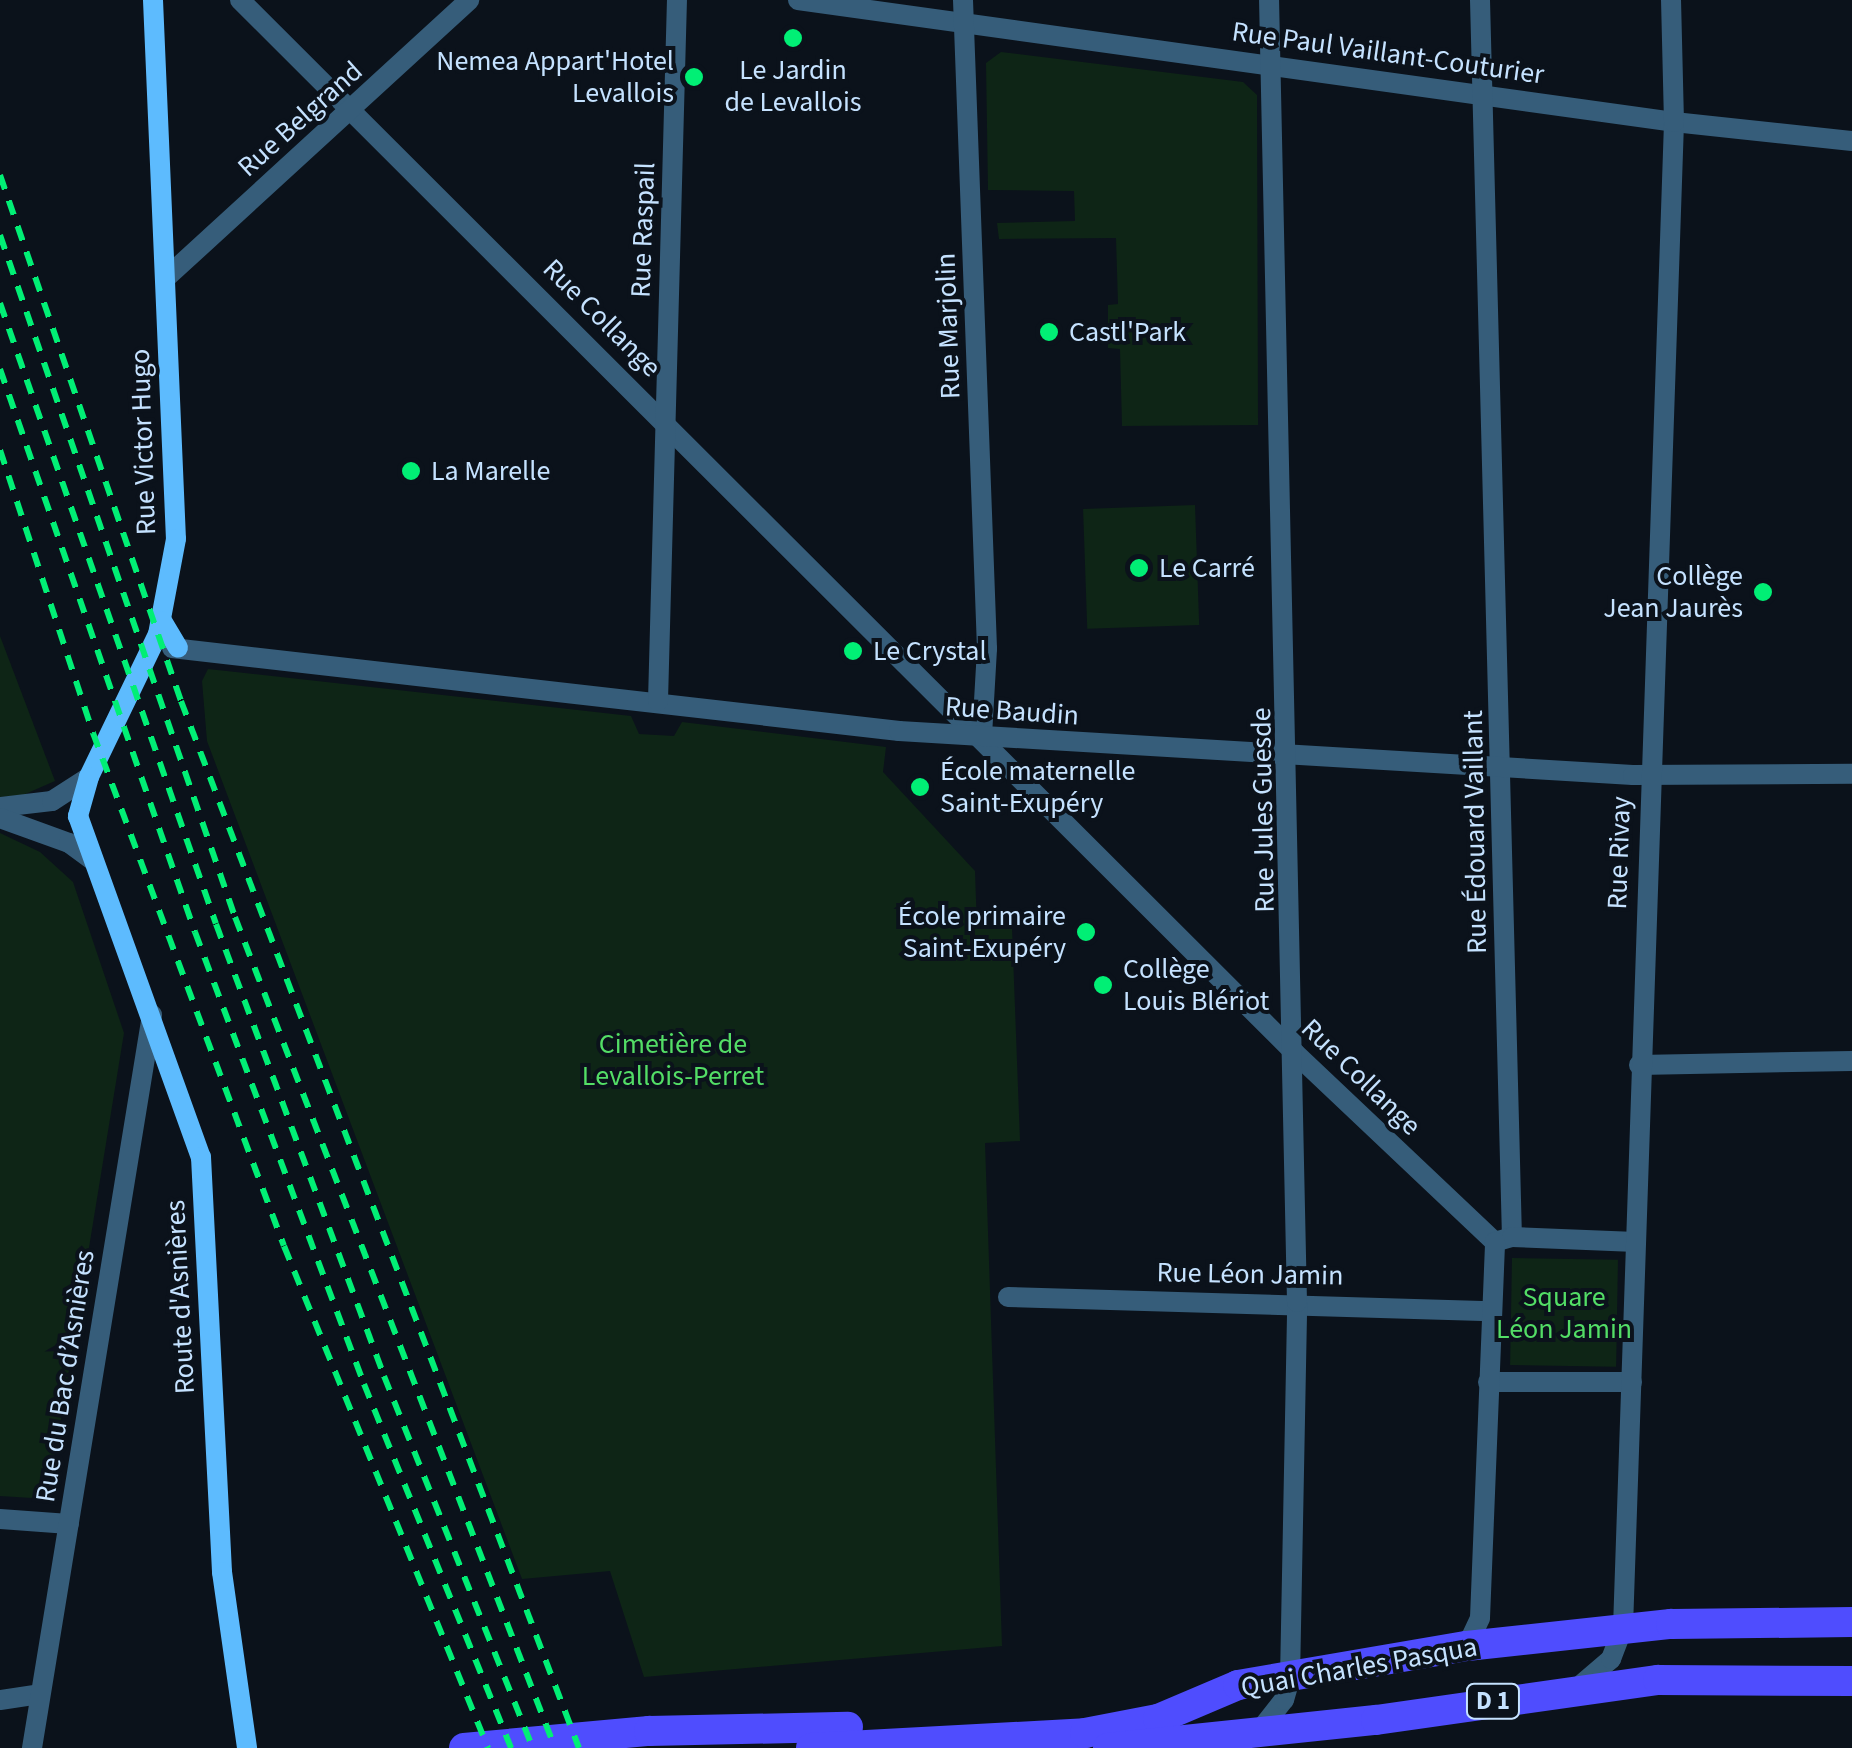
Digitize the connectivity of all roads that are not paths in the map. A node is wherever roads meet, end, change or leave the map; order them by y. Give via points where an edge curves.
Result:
1 (153, 0) edge
2 (240, 0) edge
3 (469, 0) edge
4 (677, 0) edge
5 (798, 0) edge
6 (963, 0) edge
7 (1269, 0) edge
8 (1480, 0) edge
9 (1671, 0) edge
10 (966, 24) junction
11 (1271, 63) junction
12 (1482, 95) junction
13 (353, 110) junction
14 (1674, 122) junction
15 (1852, 141) edge
16 (166, 277) junction
17 (666, 420) junction
18 (162, 621) junction
19 (175, 648) joint
20 (658, 701) junction
21 (982, 736) junction
22 (1290, 755) junction
23 (1502, 768) junction
24 (1852, 774) edge
25 (1650, 775) junction
26 (73, 798) junction
27 (0, 806) edge
28 (0, 818) edge
29 (92, 860) junction
30 (152, 1014) junction
31 (1295, 1053) junction
32 (1852, 1061) edge
33 (1639, 1065) junction
34 (1503, 1239) junction
35 (1636, 1242) junction
36 (1008, 1297) dead end
37 (1296, 1302) junction
38 (1491, 1311) junction
39 (1488, 1382) junction
40 (1632, 1382) junction
41 (0, 1519) edge
42 (69, 1524) junction
43 (1852, 1622) edge
44 (1624, 1628) junction
45 (1467, 1646) junction
46 (1290, 1679) junction
47 (1852, 1681) edge
48 (1238, 1685) junction
49 (1577, 1688) junction
50 (40, 1694) junction
51 (0, 1700) edge
52 (1261, 1729) junction
53 (32, 1748) edge
54 (247, 1748) edge
55 (464, 1748) edge
56 (812, 1748) edge
57 (1108, 1748) edge

1 - 16 main road, Rue Victor Hugo
2 - 13 street, Rue Collange
3 - 13 street, Rue Belgrand
4 - 17 street, Rue Raspail
5 - 10 street, Rue Paul Vaillant-Couturier
6 - 10 street, Rue Marjolin
7 - 11 street, Rue Jules Guesde
8 - 12 street, Rue Édouard Vaillant
9 - 14 street, Rue Rivay
10 - 11 street, Rue Paul Vaillant-Couturier
10 - 21 street, Rue Marjolin via 987,649
11 - 12 street, Rue Paul Vaillant-Couturier
11 - 22 street, Rue Jules Guesde
12 - 14 street, Rue Paul Vaillant-Couturier
12 - 23 street, Rue Édouard Vaillant
13 - 16 street, Rue Belgrand
13 - 17 street, Rue Collange
14 - 15 street, Rue Paul Vaillant-Couturier
14 - 25 street, Rue Rivay
16 - 18 main road, Rue Victor Hugo via 176,538
17 - 20 street, Rue Raspail
17 - 21 street, Rue Collange
18 - 19 main road
18 - 26 main road, Rue Victor Hugo
19 - 20 street, Rue Baudin
20 - 21 street, Rue Baudin
21 - 22 street, Rue Baudin
21 - 31 street, Rue Collange
22 - 23 street, Rue Baudin
22 - 31 street, Rue Jules Guesde
23 - 25 street, Rue Baudin
23 - 34 street, Rue Édouard Vaillant
24 - 25 street, Rue Baudin
25 - 33 street, Rue Rivay
26 - 27 street
26 - 29 main road, Rue Victor Hugo
28 - 29 street via 69,842
29 - 30 main road, Route d'Asnières
30 - 42 street, Rue du Bac d’Asnières
30 - 54 main road, Route d'Asnières via 201,1157 222,1572
31 - 34 street, Rue Collange
31 - 37 street, Rue Jules Guesde
32 - 33 street
33 - 35 street, Rue Rivay
34 - 35 street
34 - 38 street, Rue Édouard Vaillant
35 - 40 street, Rue Rivay
36 - 37 street, Rue Léon Jamin
37 - 38 street, Rue Léon Jamin
37 - 46 street, Rue Jules Guesde
38 - 39 street, Rue Édouard Vaillant
39 - 40 street
39 - 45 street, Rue Édouard Vaillant via 1480,1618
40 - 44 street, Rue Rivay
41 - 42 street
42 - 50 street, Rue du Bac d’Asnières
43 - 44 main road, Quai Charles Pasqua / D 1
44 - 45 main road, Quai Charles Pasqua / D 1
44 - 49 street, Rue Rivay via 1612,1659
45 - 46 main road, Quai Charles Pasqua / D 1
46 - 48 main road, Quai Charles Pasqua / D 1
46 - 52 street, Rue Jules Guesde via 1284,1700
47 - 49 main road, Quai Charles Pasqua / D 1 via 1658,1680
48 - 55 main road, D 1 via 1118,1709 986,1723 649,1731
48 - 56 main road, Quai Charles Pasqua / D 1 via 1158,1718 1085,1733
49 - 52 main road, Quai Charles Pasqua / D 1 via 1376,1720
50 - 51 street
50 - 53 street, Rue du Bac d’Asnières
52 - 57 main road, Quai Charles Pasqua / D 1

